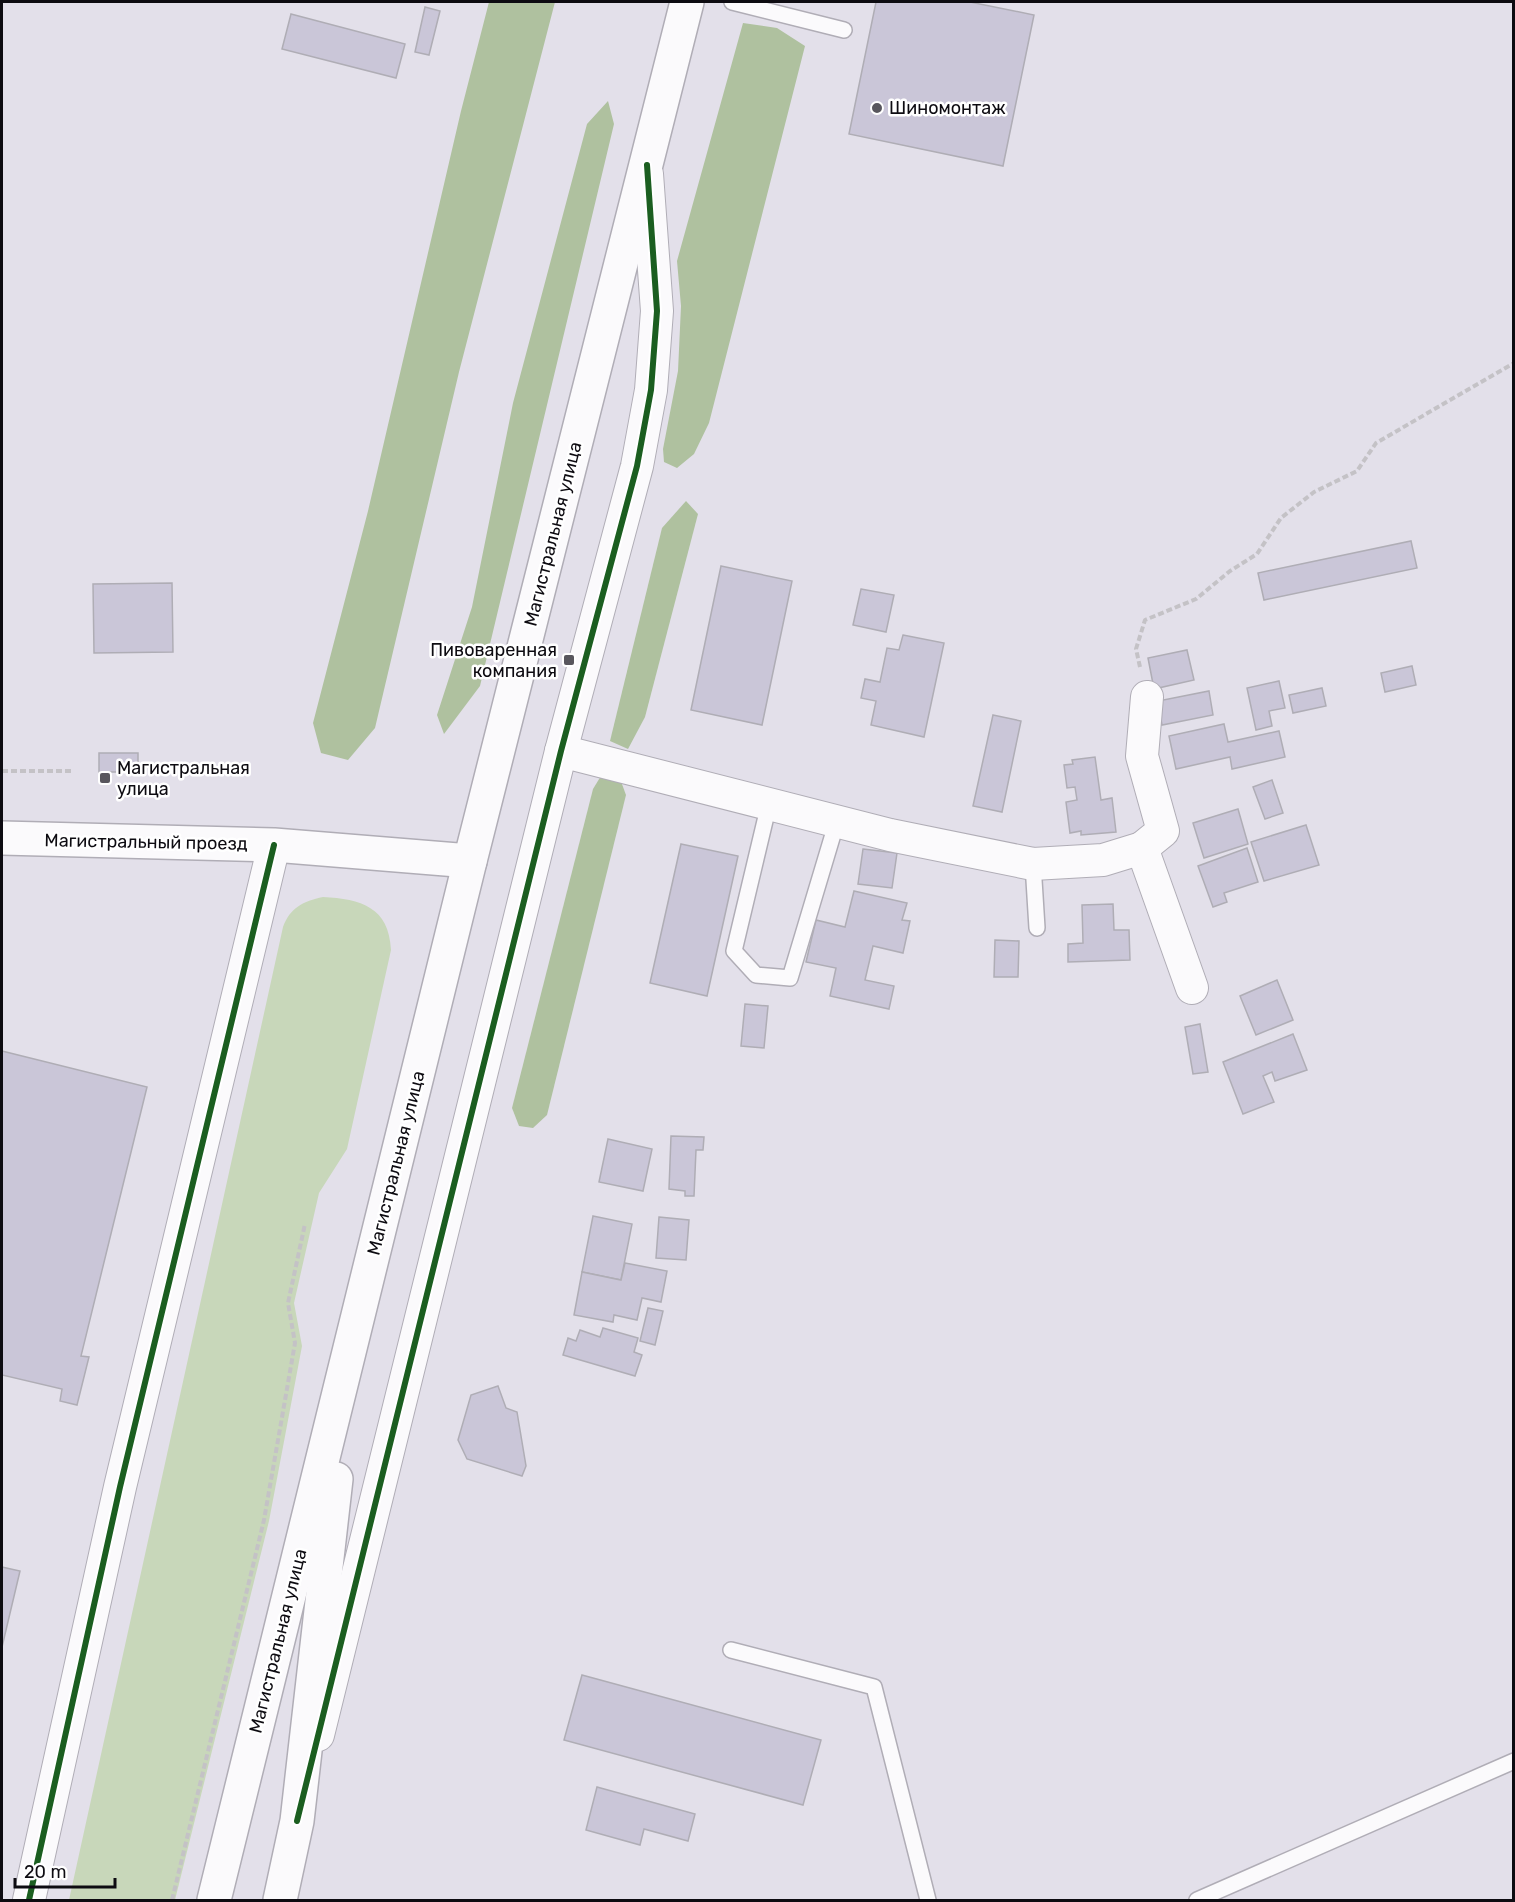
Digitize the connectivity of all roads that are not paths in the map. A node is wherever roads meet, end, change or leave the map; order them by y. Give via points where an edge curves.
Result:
1 (687, 2) edge
2 (732, 2) edge
3 (844, 30) dead end
4 (647, 165) junction
5 (1147, 697) road end
6 (561, 751) junction
7 (769, 804) junction
8 (837, 821) junction
9 (2, 838) edge
10 (274, 845) junction
11 (1142, 848) junction
12 (470, 861) junction
13 (1033, 864) junction
14 (1037, 928) dead end
15 (1192, 988) dead end
16 (351, 1347) junction
17 (731, 1650) dead end
18 (1514, 1761) edge
19 (297, 1821) junction
20 (29, 1900) edge
21 (214, 1900) edge
22 (280, 1900) edge
23 (928, 1900) edge
24 (1197, 1900) edge

1 - 4 main road, Магистральная улица
2 - 3 lane
4 - 6 street via 657,311 651,390 637,466
4 - 12 main road, Магистральная улица
5 - 11 street via 1142,756 1163,831
6 - 7 street
6 - 19 street
7 - 8 street
7 - 8 lane via 734,951 756,975 790,978
8 - 13 street
9 - 10 main road, Магистральный проезд
10 - 12 main road, Магистральный проезд
10 - 20 street via 120,1487
11 - 13 street via 1103,860
11 - 15 street
12 - 16 main road, Магистральная улица
13 - 14 lane
16 - 19 main road, Магистральная улица
16 - 21 main road, Магистральная улица
17 - 23 lane via 874,1688
18 - 24 lane
19 - 22 main road, Магистральная улица

